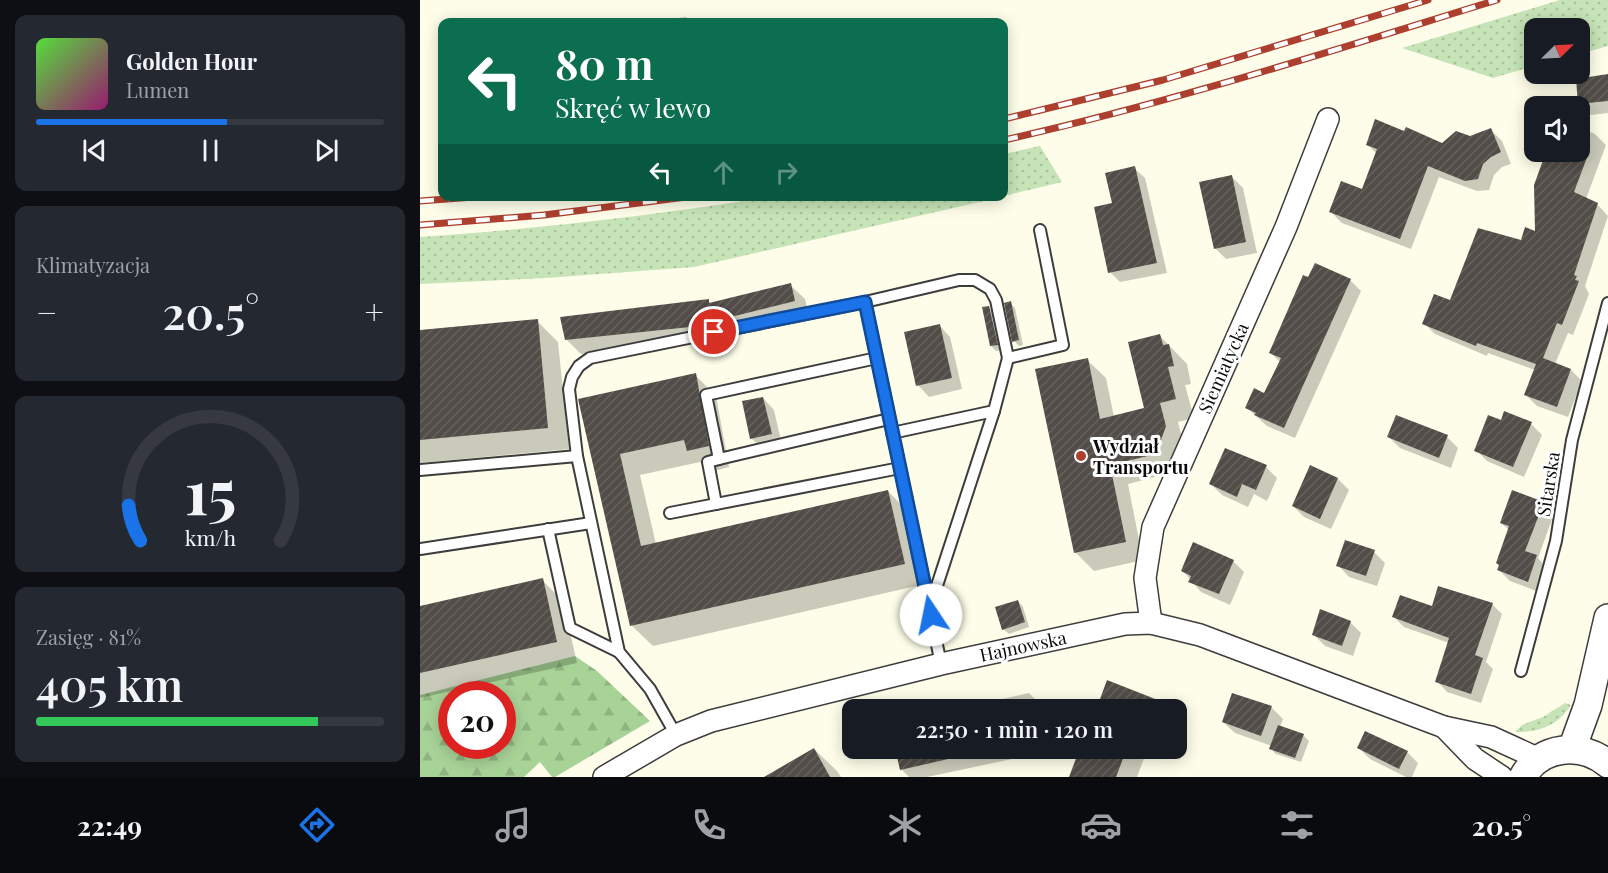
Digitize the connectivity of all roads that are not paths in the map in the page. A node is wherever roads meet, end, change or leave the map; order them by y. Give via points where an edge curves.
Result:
1 (1328, 119) dead end
2 (1040, 230) dead end
3 (865, 302) junction
4 (1608, 303) edge
5 (877, 358) junction
6 (1008, 358) junction
7 (994, 411) junction
8 (889, 419) junction
9 (892, 433) junction
10 (577, 456) junction
11 (720, 459) junction
12 (900, 468) junction
13 (420, 470) edge
14 (716, 504) junction
15 (670, 513) dead end
16 (591, 523) junction
17 (548, 529) junction
18 (420, 549) edge
19 (930, 607) junction
20 (1608, 618) edge
21 (1150, 623) junction
22 (619, 652) junction
23 (941, 664) junction
24 (1521, 671) dead end
25 (1444, 727) junction
26 (676, 735) junction
27 (1572, 749) junction
28 (1608, 764) edge
29 (1531, 768) edge
30 (604, 777) edge
31 (1502, 777) edge

1 - 21 street, Siemiatycka via 1286,227 1153,527 1145,578
2 - 6 lane via 1064,345
3 - 5 lane
3 - 6 lane via 959,280 975,280 990,289 996,300
3 - 10 lane via 590,358 579,366 569,389
4 - 24 lane, Sitarska via 1572,440 1556,541
5 - 8 lane
5 - 11 lane via 706,395
6 - 7 lane
7 - 9 lane
7 - 19 lane
8 - 9 lane
8 - 11 lane
9 - 12 lane
10 - 13 lane
10 - 16 lane
11 - 14 lane via 708,462
12 - 14 lane
12 - 19 lane
14 - 15 lane
16 - 17 lane
16 - 22 lane
17 - 18 lane
17 - 22 lane via 570,628
19 - 23 lane
20 - 27 street via 1588,705
21 - 23 street, Hajnowska via 1125,624
21 - 25 street, Hajnowska via 1200,635
22 - 26 lane via 650,689
23 - 26 street, Hajnowska via 751,710
25 - 29 street, Hajnowska via 1491,737
25 - 31 street, Hajnowska via 1475,759
26 - 30 street, Hajnowska
27 - 28 street via 1587,751
27 - 29 street via 1549,753

